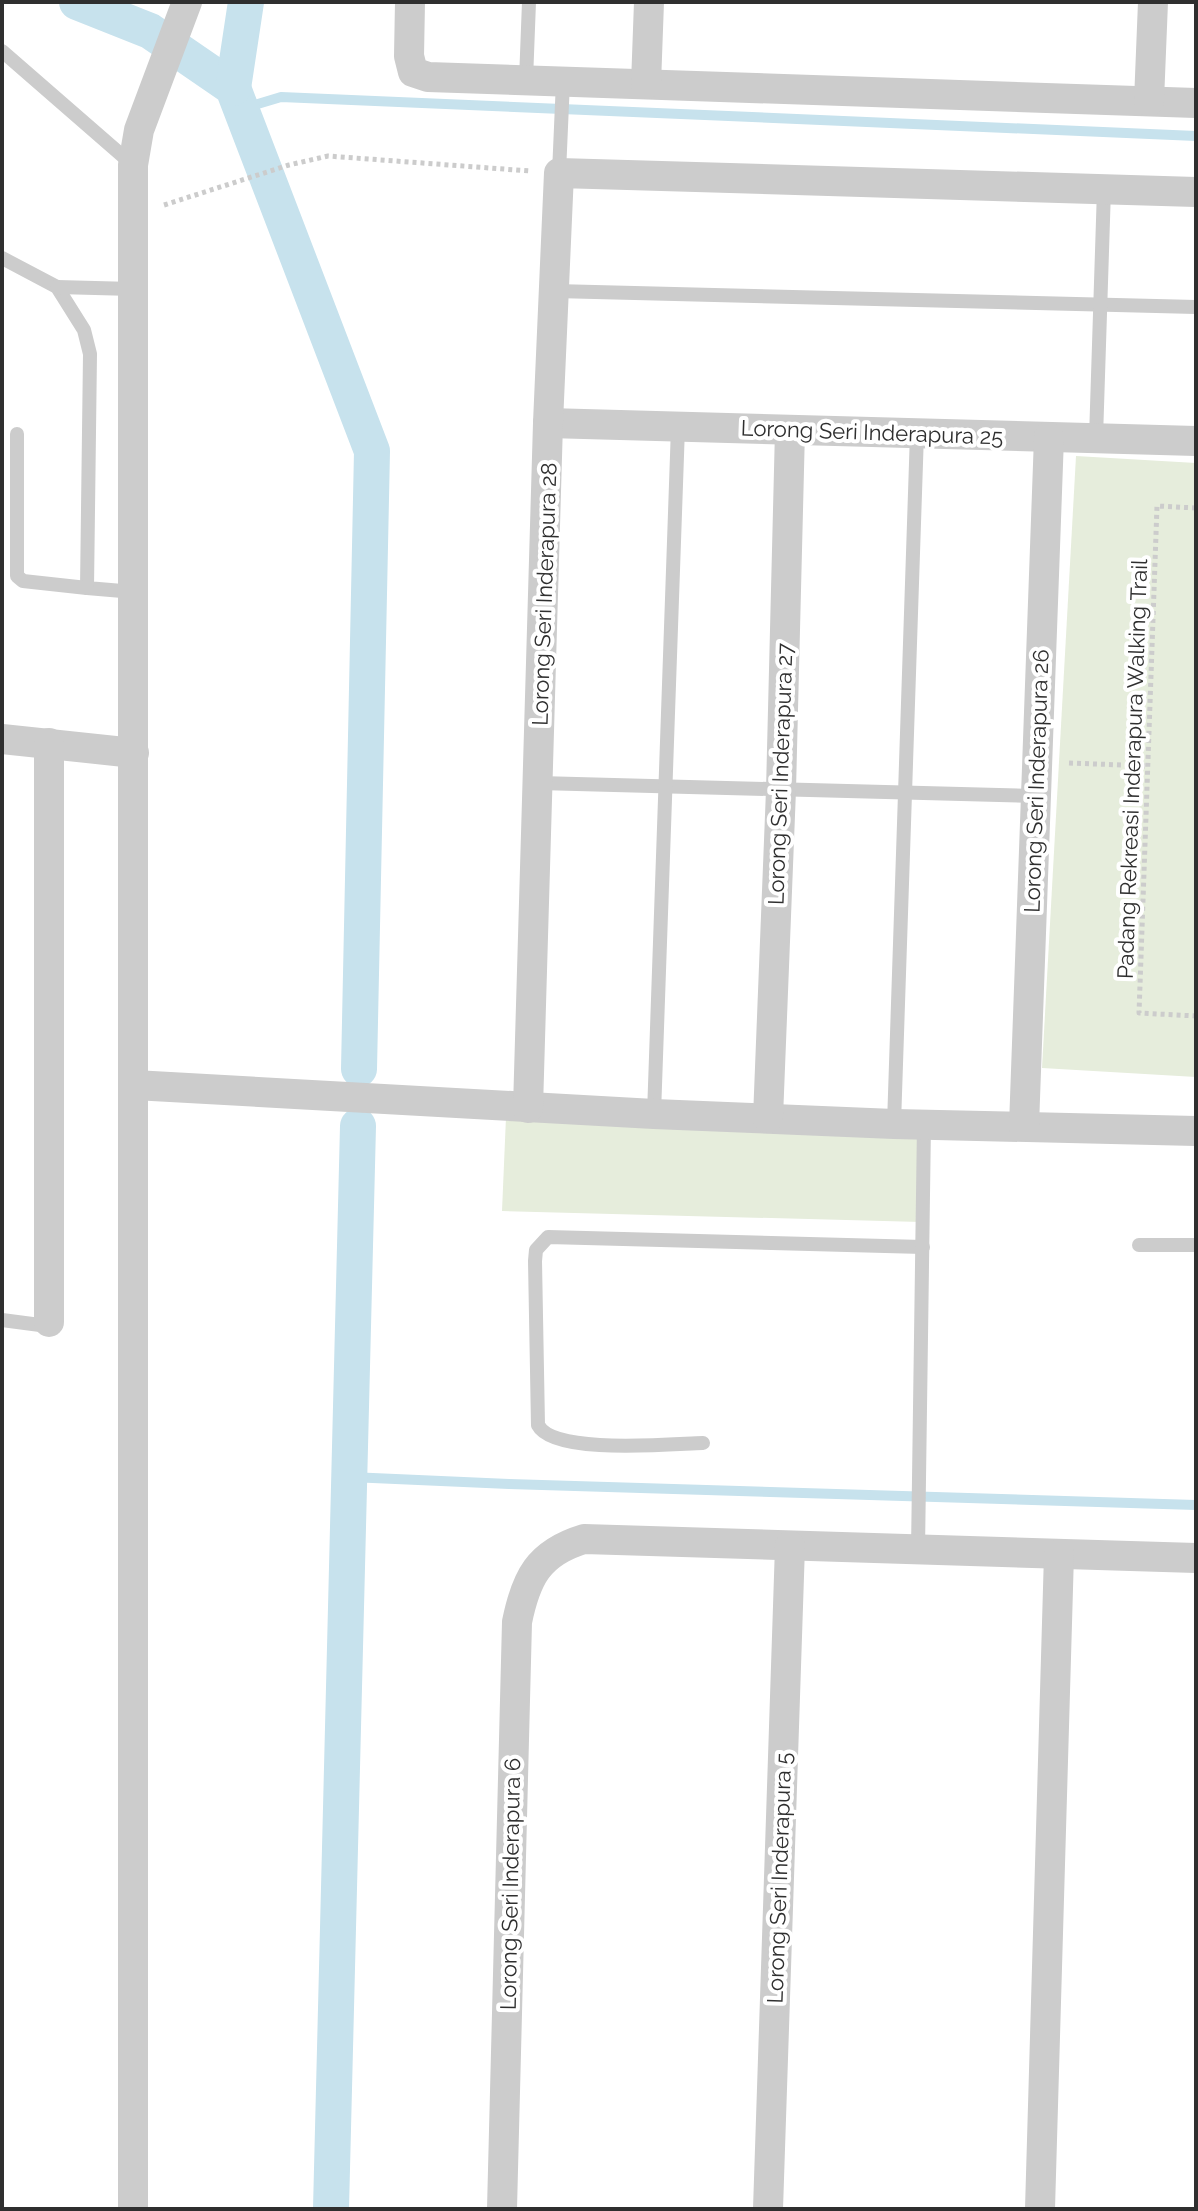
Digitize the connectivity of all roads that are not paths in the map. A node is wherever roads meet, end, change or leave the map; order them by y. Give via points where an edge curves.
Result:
1 (410, 2) edge
2 (529, 2) edge
3 (649, 2) edge
4 (1153, 2) edge
5 (182, 14) edge
6 (2, 51) edge
7 (526, 80) junction
8 (646, 84) junction
9 (563, 89) junction
10 (1149, 101) junction
11 (1196, 103) edge
12 (560, 161) junction
13 (133, 165) junction
14 (1104, 189) junction
15 (1196, 192) edge
16 (2, 258) edge
17 (57, 287) junction
18 (133, 289) junction
19 (555, 291) junction
20 (1100, 304) junction
21 (1196, 307) edge
22 (548, 423) junction
23 (678, 427) junction
24 (790, 430) junction
25 (917, 433) junction
26 (17, 434) dead end
27 (1049, 437) junction
28 (1096, 438) junction
29 (1196, 441) edge
30 (87, 588) junction
31 (135, 592) junction
32 (2, 739) edge
33 (49, 743) junction
34 (134, 753) junction
35 (539, 783) junction
36 (665, 786) junction
37 (781, 790) junction
38 (906, 794) junction
39 (1035, 796) junction
40 (134, 1085) junction
41 (528, 1108) junction
42 (654, 1114) junction
43 (768, 1118) junction
44 (894, 1124) junction
45 (924, 1124) junction
46 (1024, 1126) junction
47 (1196, 1131) edge
48 (1139, 1245) dead end
49 (1196, 1245) edge
50 (923, 1247) junction
51 (2, 1320) edge
52 (49, 1322) joint
53 (703, 1443) dead end
54 (919, 1538) junction
55 (790, 1546) junction
56 (1059, 1554) junction
57 (1196, 1558) edge
58 (133, 2209) edge
59 (502, 2209) edge
60 (768, 2209) edge
61 (1040, 2209) edge

1 - 7 street via 413,72
2 - 7 lane
3 - 8 street
4 - 10 street
5 - 13 street via 139,130
6 - 13 lane
7 - 9 street
8 - 9 street
8 - 10 street
9 - 12 lane, Lorong Seri Inderapura 28
10 - 11 street
12 - 14 street
12 - 19 street, Lorong Seri Inderapura 28
13 - 18 street
14 - 15 street
14 - 20 lane
16 - 17 lane
17 - 18 lane
17 - 30 lane via 84,330 90,354
18 - 31 street
19 - 20 lane
19 - 22 street, Lorong Seri Inderapura 28
20 - 21 lane
20 - 28 lane
22 - 23 street, Lorong Seri Inderapura 25
22 - 35 street, Lorong Seri Inderapura 28
23 - 24 street, Lorong Seri Inderapura 25
23 - 36 lane
24 - 25 street, Lorong Seri Inderapura 25
24 - 37 street, Lorong Seri Inderapura 27
25 - 27 street, Lorong Seri Inderapura 25
25 - 38 lane
26 - 30 lane via 17,576
27 - 28 street, Lorong Seri Inderapura 25
27 - 39 street, Lorong Seri Inderapura 26
28 - 29 street, Lorong Seri Inderapura 25
30 - 31 lane
31 - 34 street
32 - 33 street
33 - 34 street
33 - 52 street
34 - 40 street
35 - 36 lane
35 - 41 street, Lorong Seri Inderapura 28
36 - 37 lane
36 - 42 lane
37 - 38 lane
37 - 43 street, Lorong Seri Inderapura 27
38 - 39 lane
38 - 44 lane
39 - 46 street, Lorong Seri Inderapura 26
40 - 41 street
40 - 58 street
41 - 42 street
42 - 43 street
43 - 44 street
44 - 45 street
45 - 46 street
45 - 50 lane
46 - 47 street
48 - 49 lane
50 - 53 lane via 548,1237 540,1244 535,1261 541,1433 577,1443
50 - 54 lane
51 - 52 lane
54 - 55 street
54 - 56 street
55 - 59 street, Lorong Seri Inderapura 6 via 584,1539 561,1546 540,1564 524,1590 517,1622
55 - 60 street, Lorong Seri Inderapura 5
56 - 57 street
56 - 61 street

